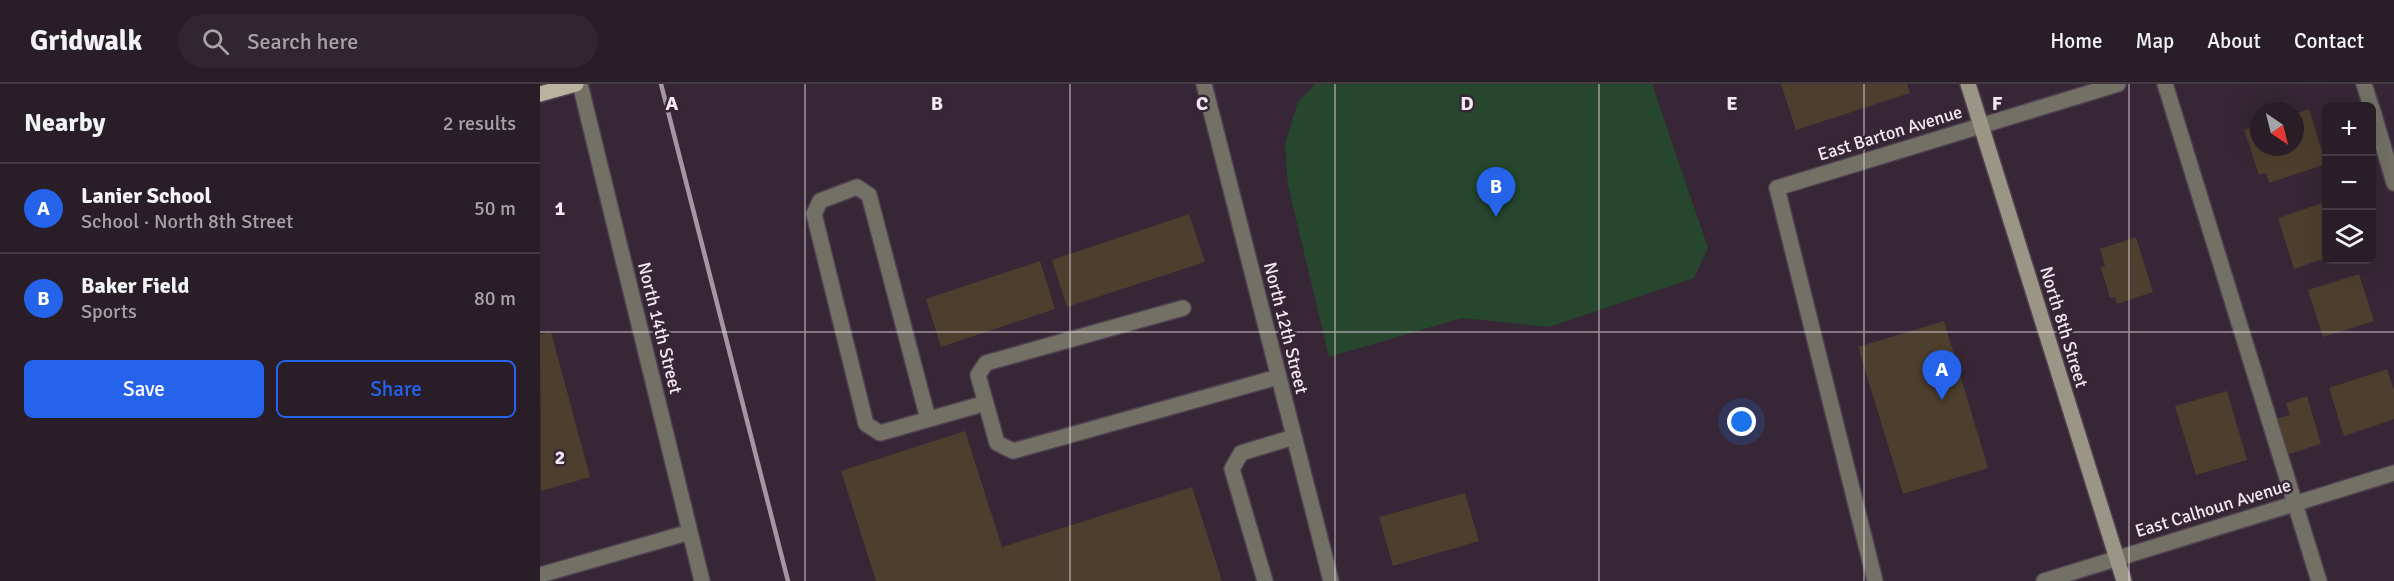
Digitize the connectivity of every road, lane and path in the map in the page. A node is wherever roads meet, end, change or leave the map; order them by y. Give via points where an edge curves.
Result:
1 (578, 84) edge
2 (1204, 84) edge
3 (1968, 84) edge
4 (2118, 84) edge
5 (2165, 84) edge
6 (2364, 84) edge
7 (540, 94) edge
8 (2369, 102) edge
9 (2376, 124) edge
10 (1981, 126) junction
11 (2394, 183) edge
12 (1183, 308) dead end
13 (1278, 376) junction
14 (986, 403) junction
15 (928, 419) junction
16 (1294, 437) junction
17 (2394, 472) edge
18 (2295, 503) junction
19 (690, 532) junction
20 (2116, 558) junction
21 (540, 575) edge
22 (702, 581) edge
23 (1265, 581) edge
24 (1331, 581) edge
25 (1875, 581) edge
26 (2044, 581) edge
27 (2124, 581) edge
28 (2319, 581) edge

1 - 7 main road
1 - 19 street, North 14th Street
2 - 13 street, North 12th Street
3 - 10 street, North 8th Street
4 - 10 street, East Barton Avenue
5 - 18 street
6 - 8 street
9 - 11 street
10 - 20 street, North 8th Street
10 - 25 street, East Barton Avenue via 1777,188
12 - 14 street via 986,363 978,375
13 - 14 street via 1013,451 997,443
13 - 16 street, North 12th Street
14 - 15 street
15 - 15 street via 880,433 866,424 814,214 820,201 856,187 869,195
16 - 23 street via 1241,453 1232,469
16 - 24 street, North 12th Street
17 - 18 street, East Calhoun Avenue
18 - 20 street, East Calhoun Avenue
18 - 28 street
19 - 21 street
19 - 22 street, North 14th Street
20 - 26 street, East Calhoun Avenue
20 - 27 street, North 8th Street

